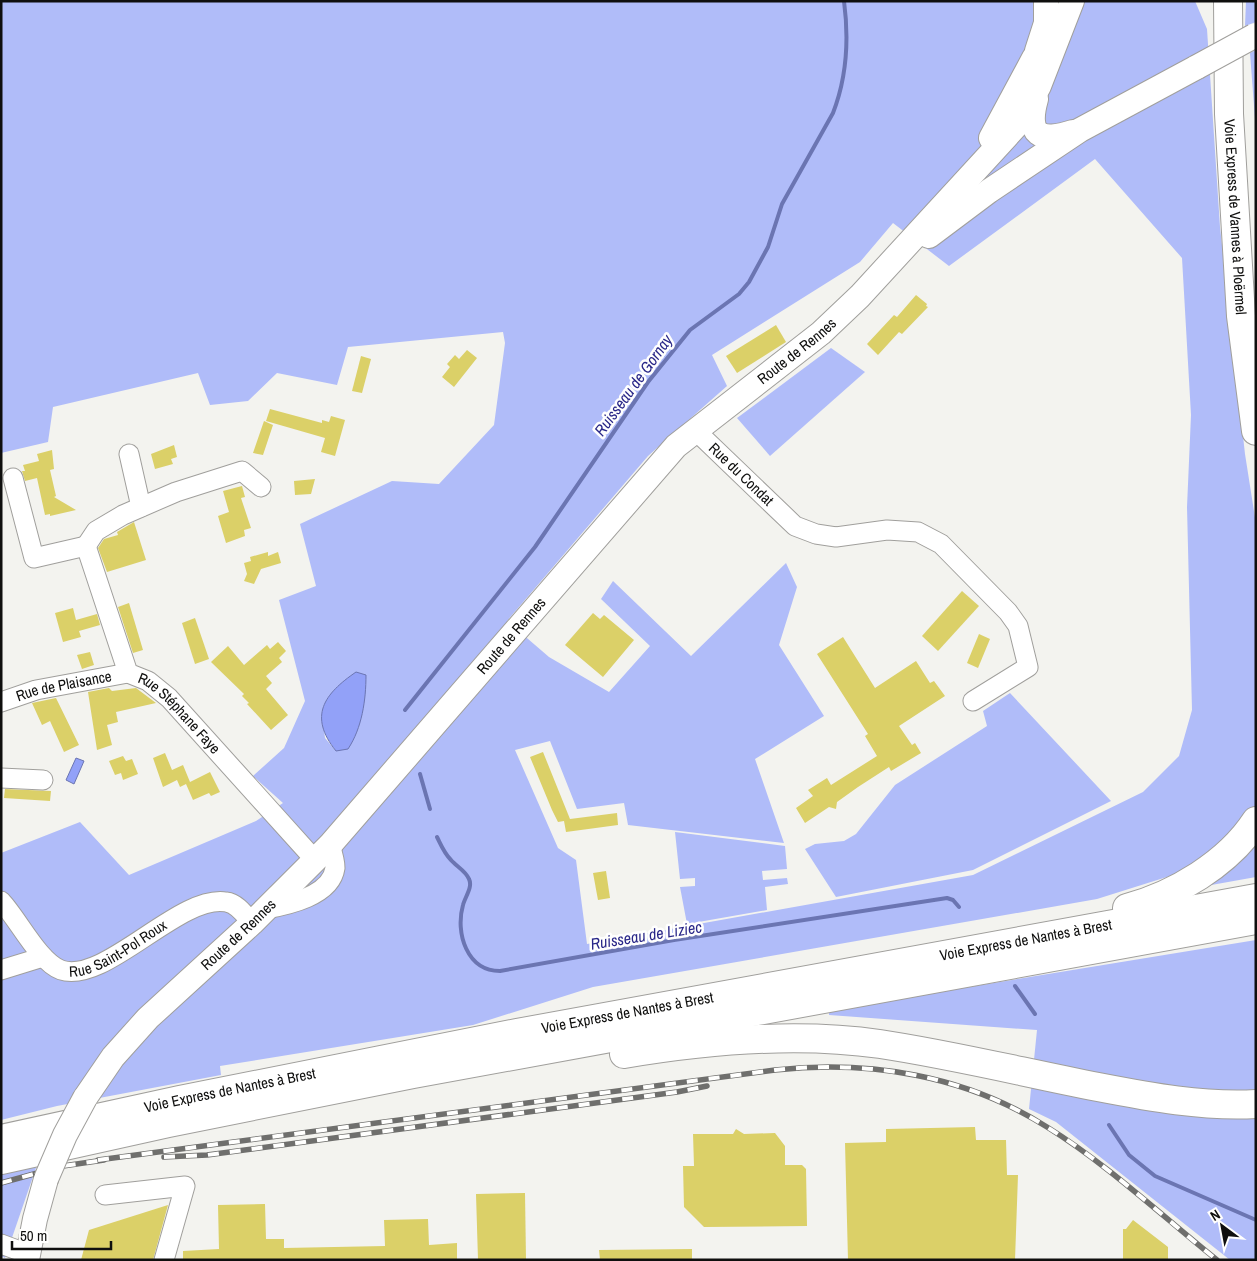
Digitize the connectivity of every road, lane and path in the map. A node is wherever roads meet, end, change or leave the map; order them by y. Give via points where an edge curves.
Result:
1 (1046, 1) edge
2 (1072, 1) edge
3 (1210, 1) edge
4 (1228, 1) edge
5 (1235, 1) edge
6 (1255, 36) edge
7 (1034, 58) junction
8 (1039, 86) junction
9 (1229, 114) junction
10 (1017, 125) junction
11 (1080, 130) junction
12 (1051, 149) junction
13 (954, 192) junction
14 (888, 266) junction
15 (1256, 358) edge
16 (695, 430) junction
17 (1256, 432) edge
18 (129, 454) dead end
19 (13, 478) dead end
20 (261, 488) dead end
21 (141, 507) junction
22 (86, 546) junction
23 (128, 673) junction
24 (973, 700) dead end
25 (1, 702) edge
26 (1, 778) edge
27 (43, 780) dead end
28 (1256, 822) edge
29 (323, 852) junction
30 (1256, 898) edge
31 (1, 901) edge
32 (259, 916) junction
33 (1256, 920) edge
34 (1052, 935) junction
35 (43, 957) junction
36 (1, 970) edge
37 (413, 1074) junction
38 (1256, 1104) edge
39 (1, 1139) edge
40 (1, 1160) edge
41 (105, 1195) dead end
42 (1, 1244) edge
43 (28, 1257) edge
44 (164, 1260) edge

1 - 7 main road, Route de Rennes via 1046,23
2 - 8 main road, Route de Rennes
3 - 9 highway via 1220,25
4 - 9 highway, Voie Express de Vannes à Ploërmel
5 - 15 highway, Voie Express de Vannes à Ploërmel via 1238,116
6 - 11 main road, bridge
7 - 10 main road, Route de Rennes via 1018,106
7 - 13 main road, Route de Rennes via 999,126
8 - 10 main road, Route de Rennes
8 - 11 main road via 1031,116 1034,128 1047,138
9 - 17 highway, Voie Express de Vannes à Ploërmel via 1241,316
10 - 12 main road via 1036,147
10 - 13 main road, Route de Rennes
11 - 12 main road
12 - 14 main road via 981,196 905,258
13 - 14 main road, Route de Rennes
14 - 16 main road, Route de Rennes via 799,352
16 - 24 street, Rue du Condat via 795,526 836,537 887,530 918,532 941,544 1018,626 1028,667
16 - 29 main road, Route de Rennes via 676,446 578,556
18 - 21 street
19 - 22 street via 34,558
20 - 21 street via 242,471
21 - 22 street via 96,531
22 - 23 street, Rue Stéphane Faye
23 - 25 street, Rue de Plaisance via 36,690
23 - 29 street, Rue Stéphane Faye via 148,681 169,698
26 - 27 street
28 - 34 highway via 1216,863 1172,891 1144,904 1070,922
29 - 32 main road, Route de Rennes
30 - 34 highway, Voie Express de Nantes à Brest
31 - 35 street, Rue Saint-Pol Roux
32 - 35 street, Rue Saint-Pol Roux via 228,902 209,901 86,970 60,969
32 - 43 main road, Route de Rennes, bridge via 148,1018 113,1057 85,1098 46,1179
33 - 37 highway, Voie Express de Nantes à Brest
34 - 39 highway, Voie Express de Nantes à Brest via 351,1065
35 - 36 street
37 - 38 highway via 438,1082 661,1048 807,1039 879,1044 1175,1101
37 - 40 highway, Voie Express de Nantes à Brest
41 - 44 street via 185,1186
42 - 43 street

